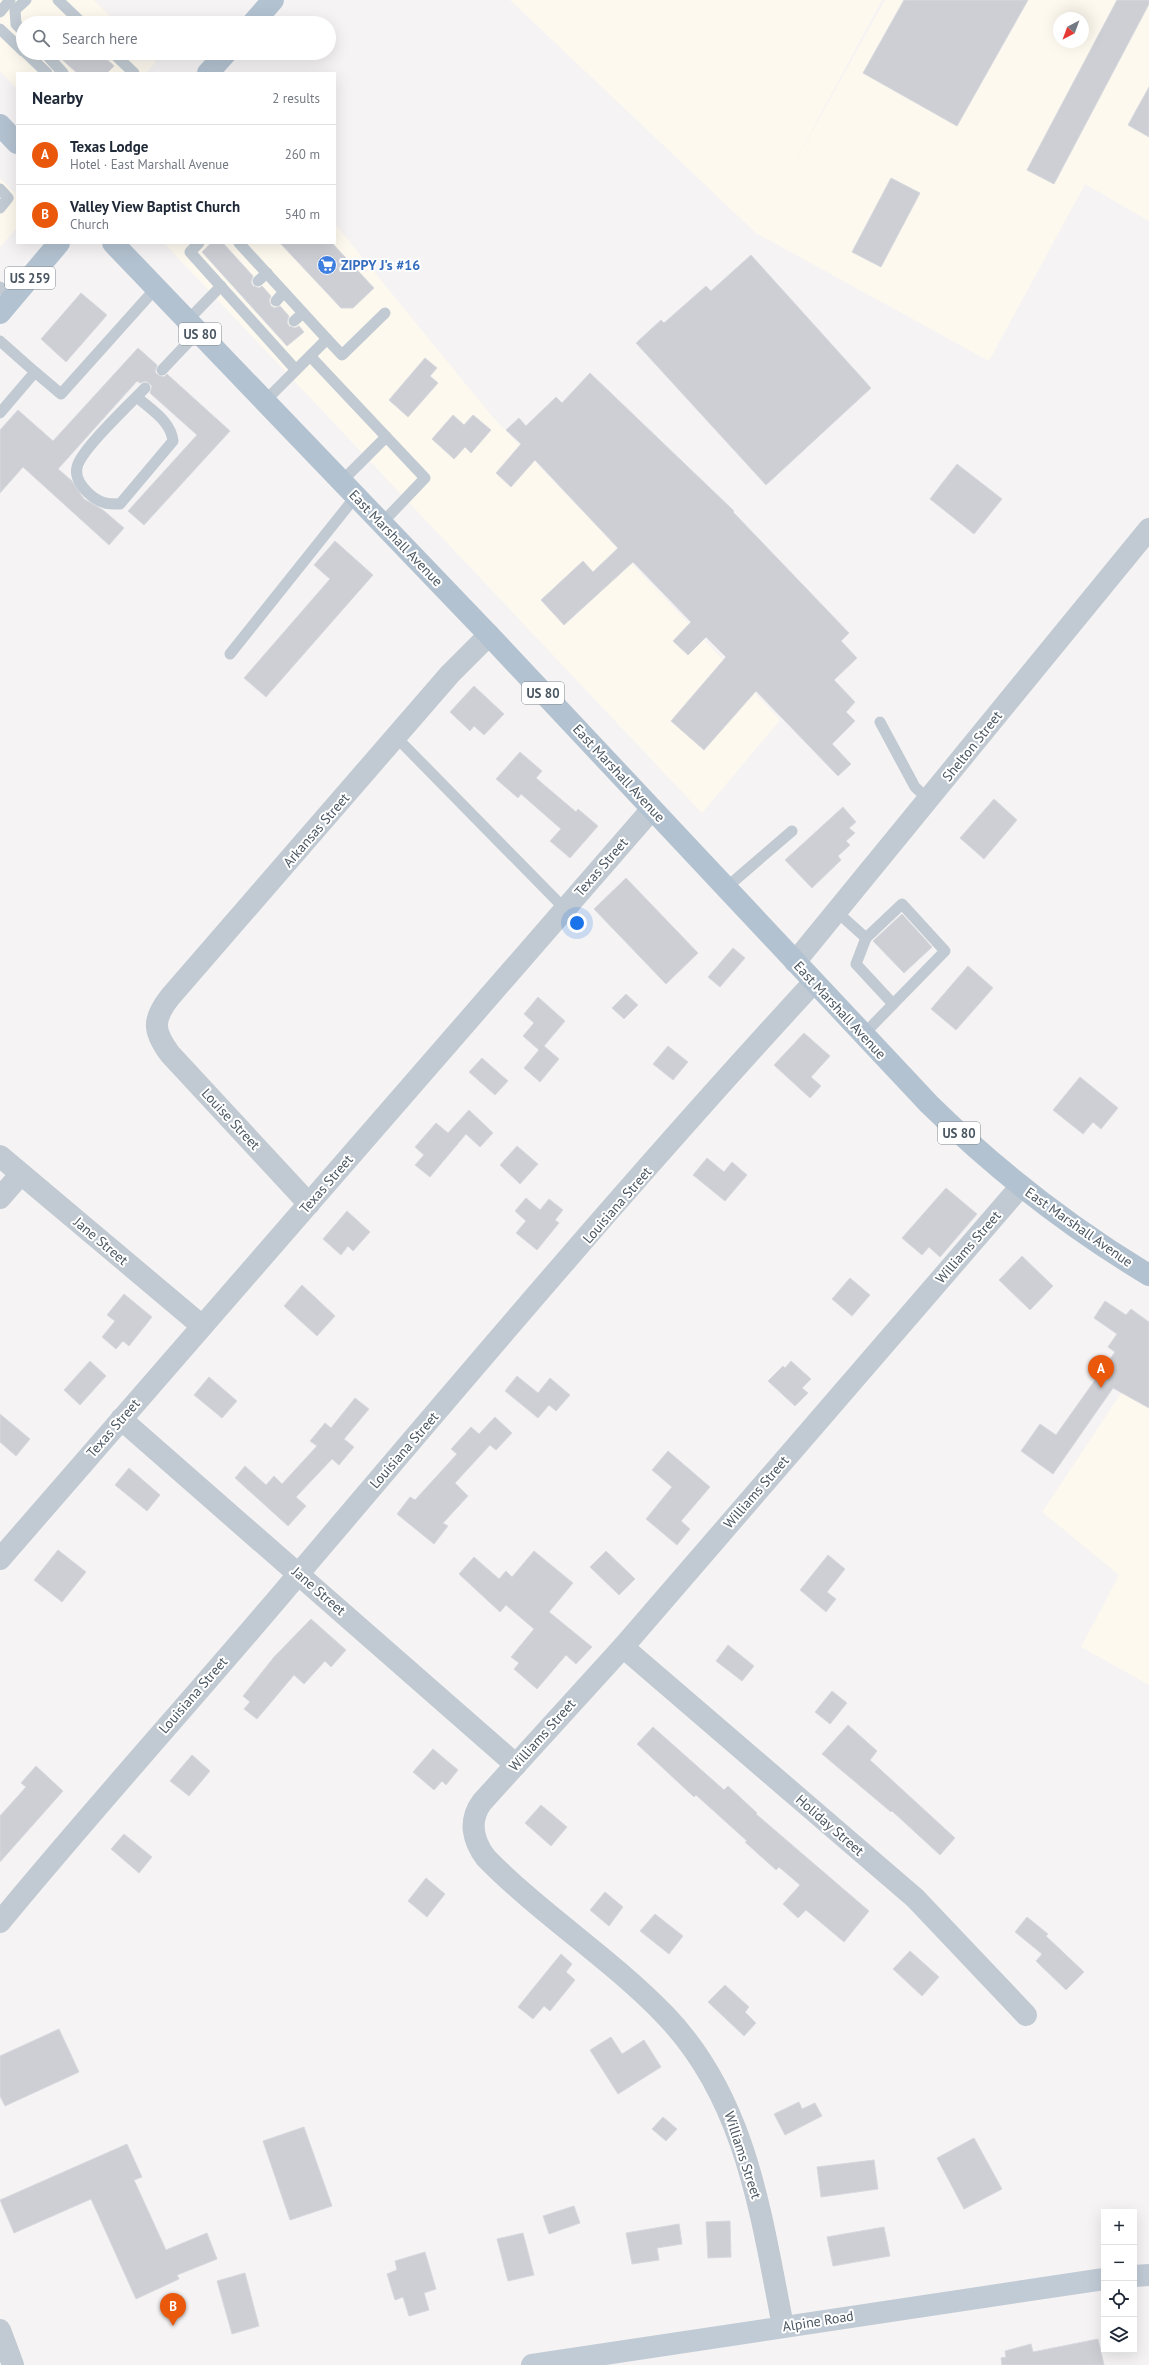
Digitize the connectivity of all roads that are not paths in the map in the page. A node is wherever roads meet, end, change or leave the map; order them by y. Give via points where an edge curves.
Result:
1 (10, 0) edge
2 (26, 0) edge
3 (58, 0) edge
4 (273, 0) edge
5 (0, 12) edge
6 (75, 16) edge
7 (259, 16) edge
8 (16, 24) edge
9 (0, 29) edge
10 (16, 44) edge
11 (33, 60) edge
12 (51, 60) edge
13 (120, 60) edge
14 (220, 60) edge
15 (129, 71) edge
16 (46, 72) edge
17 (62, 72) edge
18 (209, 72) edge
19 (0, 125) edge
20 (16, 142) edge
21 (0, 189) edge
22 (0, 208) edge
23 (58, 244) edge
24 (114, 244) edge
25 (198, 244) edge
26 (240, 244) edge
27 (248, 253) junction
28 (240, 261) dead end
29 (267, 273) junction
30 (258, 281) dead end
31 (221, 282) junction
32 (156, 288) junction
33 (284, 292) junction
34 (4, 299) edge
35 (276, 301) dead end
36 (303, 313) junction
37 (385, 313) dead end
38 (294, 321) dead end
39 (193, 326) junction
40 (327, 339) junction
41 (0, 341) edge
42 (310, 356) junction
43 (162, 370) dead end
44 (296, 370) junction
45 (35, 372) junction
46 (145, 388) dead end
47 (137, 397) junction
48 (265, 401) junction
49 (0, 413) edge
50 (386, 437) junction
51 (349, 489) junction
52 (382, 523) junction
53 (1149, 529) edge
54 (489, 635) junction
55 (230, 654) dead end
56 (880, 722) dead end
57 (396, 737) junction
58 (928, 799) junction
59 (652, 808) junction
60 (792, 831) dead end
61 (726, 887) junction
62 (564, 908) junction
63 (837, 912) junction
64 (866, 938) junction
65 (795, 962) junction
66 (814, 982) junction
67 (893, 1004) junction
68 (157, 1032) joint
69 (863, 1035) junction
70 (0, 1156) edge
71 (21, 1174) junction
72 (1021, 1186) junction
73 (0, 1198) edge
74 (309, 1204) junction
75 (1149, 1275) edge
76 (202, 1326) junction
77 (121, 1419) junction
78 (0, 1559) edge
79 (299, 1574) junction
80 (623, 1647) junction
81 (516, 1765) junction
82 (0, 1922) edge
83 (1026, 2015) dead end
84 (1149, 2275) edge
85 (1137, 2276) edge
86 (1101, 2279) edge
87 (783, 2326) junction
88 (0, 2330) edge
89 (13, 2365) edge
90 (532, 2365) edge

1 - 5 lane
2 - 8 lane via 15,10
3 - 6 lane
4 - 7 main road
9 - 10 lane
11 - 16 lane
12 - 17 lane
13 - 15 lane
14 - 18 main road
19 - 20 main road
21 - 22 lane via 8,198
23 - 34 main road, US 259
24 - 32 main road, East Marshall Avenue / US 80
25 - 31 lane via 190,252
26 - 27 lane
27 - 28 lane
27 - 29 lane
29 - 30 lane
29 - 33 lane
31 - 39 lane
31 - 44 lane via 275,339
32 - 39 main road, East Marshall Avenue / US 80
32 - 45 lane via 61,394
33 - 35 lane
33 - 36 lane
36 - 38 lane
36 - 40 lane
37 - 40 lane via 342,355
39 - 43 lane
39 - 48 main road, East Marshall Avenue / US 80
40 - 42 lane
41 - 45 lane
42 - 44 lane
42 - 50 lane
44 - 48 lane
45 - 49 lane
46 - 47 lane
47 - 47 lane via 90,446 77,465 78,479 86,491 105,503 120,504 162,458 173,441 172,432 166,423
48 - 51 main road, East Marshall Avenue / US 80
50 - 51 lane
50 - 52 lane via 425,478
51 - 52 main road, East Marshall Avenue / US 80
51 - 55 lane
52 - 54 main road, East Marshall Avenue / US 80
53 - 58 street, Shelton Street
54 - 57 street, Arkansas Street via 450,674
54 - 59 main road, East Marshall Avenue / US 80
56 - 58 lane via 915,788
57 - 62 lane
57 - 68 street, Arkansas Street via 170,997 158,1018
58 - 63 street, Shelton Street
59 - 61 main road, East Marshall Avenue / US 80
59 - 62 street, Texas Street
60 - 61 lane
61 - 65 main road, East Marshall Avenue / US 80
62 - 74 street, Texas Street
63 - 64 lane
63 - 65 street, Shelton Street
64 - 67 lane via 856,964
64 - 67 lane via 902,904 945,951
65 - 66 main road, East Marshall Avenue / US 80
66 - 69 main road, East Marshall Avenue / US 80
66 - 79 street, Louisiana Street via 738,1065
67 - 69 lane
68 - 74 street, Louise Street via 170,1054
69 - 72 main road, East Marshall Avenue / US 80 via 953,1127
70 - 71 street, Jane Street
71 - 73 street
71 - 76 street, Jane Street
72 - 75 main road, East Marshall Avenue / US 80 via 1085,1234
72 - 80 street, Williams Street
74 - 76 street, Texas Street
76 - 77 street, Texas Street
77 - 78 street, Texas Street
77 - 79 street, Jane Street
79 - 81 street, Jane Street
79 - 82 street, Louisiana Street via 74,1832
80 - 81 street, Williams Street
80 - 83 street, Holiday Street via 915,1898
81 - 87 street, Williams Street via 477,1808 473,1822 477,1844 492,1863 657,2007 680,2032 706,2067 730,2112 749,2166
84 - 85 main road
86 - 87 main road, Alpine Road
87 - 90 main road, Alpine Road
88 - 89 street

